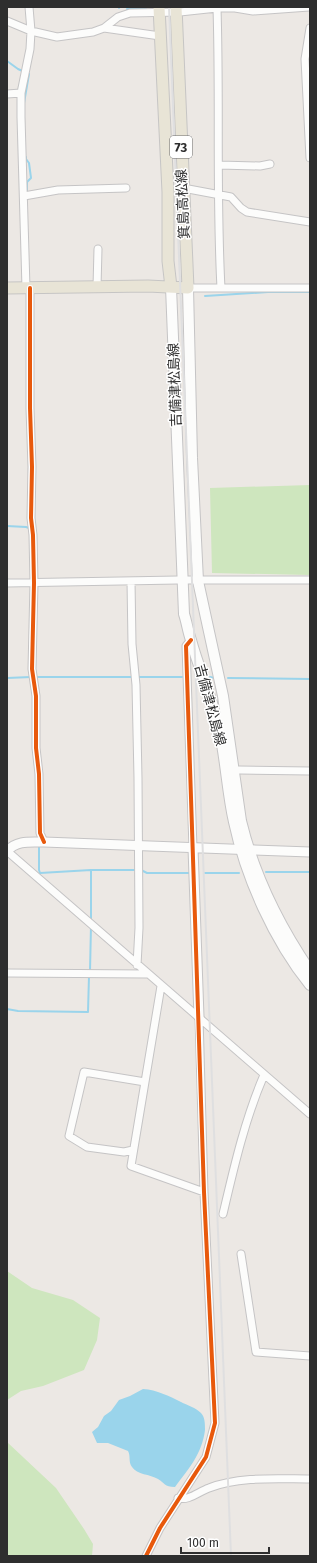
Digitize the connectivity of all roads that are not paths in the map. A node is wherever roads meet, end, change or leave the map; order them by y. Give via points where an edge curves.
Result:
1 (29, 7) edge
2 (121, 7) edge
3 (309, 7) edge
4 (217, 8) edge
5 (159, 10) edge
6 (176, 10) edge
7 (124, 14) junction
8 (7, 21) edge
9 (104, 28) junction
10 (310, 28) edge
11 (31, 31) junction
12 (160, 36) junction
13 (309, 42) edge
14 (308, 81) edge
15 (7, 94) edge
16 (21, 94) junction
17 (310, 158) edge
18 (270, 164) dead end
19 (219, 165) junction
20 (126, 188) dead end
21 (182, 188) junction
22 (218, 194) junction
23 (26, 195) junction
24 (310, 222) edge
25 (98, 249) dead end
26 (97, 287) junction
27 (170, 287) junction
28 (7, 288) edge
29 (188, 288) junction
30 (221, 288) junction
31 (310, 288) edge
32 (29, 290) junction
33 (183, 580) junction
34 (198, 580) junction
35 (310, 580) edge
36 (131, 581) junction
37 (7, 583) edge
38 (34, 583) junction
39 (191, 640) junction
40 (239, 770) dead end
41 (310, 771) edge
42 (44, 842) junction
43 (138, 845) junction
44 (193, 848) junction
45 (246, 850) junction
46 (7, 851) edge
47 (310, 852) edge
48 (137, 965) junction
49 (310, 971) edge
50 (7, 973) edge
51 (147, 974) junction
52 (310, 985) edge
53 (161, 986) junction
54 (199, 1017) junction
55 (264, 1075) junction
56 (144, 1082) junction
57 (310, 1114) edge
58 (133, 1150) junction
59 (204, 1192) junction
60 (223, 1214) dead end
61 (241, 1254) dead end
62 (310, 1356) edge
63 (310, 1479) edge
64 (178, 1498) junction
65 (146, 1556) edge

1 - 11 street
2 - 7 street
3 - 4 street via 253,11
4 - 6 street
4 - 19 street
5 - 6 street
5 - 7 street
5 - 12 main road, 箕島高松線 / 73
6 - 21 main road, 箕島高松線 / 73
7 - 9 street
8 - 11 street
9 - 11 street via 57,37
9 - 12 street
10 - 13 street
11 - 16 street
12 - 27 main road, 箕島高松線 / 73
13 - 14 street via 304,59
14 - 17 street
15 - 16 street
16 - 23 street via 20,118
18 - 19 street
19 - 22 street
20 - 23 street via 58,190
21 - 22 street
21 - 29 main road, 箕島高松線 / 73
22 - 24 street via 231,197 247,212
22 - 30 street
23 - 32 street
25 - 26 street
26 - 27 main road
26 - 32 main road
27 - 29 main road
27 - 33 main road, 吉備津松島線
28 - 32 main road
29 - 30 street
29 - 34 main road, 吉備津松島線
30 - 31 street
32 - 38 street
33 - 34 street
33 - 36 street
33 - 39 main road, 吉備津松島線 via 184,614
34 - 35 street
34 - 45 main road, 吉備津松島線 via 223,696
36 - 38 street
36 - 43 street via 136,686
37 - 38 street
38 - 42 street via 32,669 36,696 40,833
39 - 44 street via 186,646
39 - 45 main road, 吉備津松島線 via 212,701 234,821
40 - 41 street
42 - 43 street
42 - 46 street via 22,842
43 - 44 street
43 - 48 street
44 - 45 street
44 - 54 street
45 - 47 street
45 - 49 main road, 吉備津松島線 via 277,918
45 - 52 main road, 吉備津松島線 via 251,878 269,920
46 - 48 street
48 - 51 street
50 - 51 street
51 - 53 street
53 - 54 street
53 - 56 street
54 - 55 street
54 - 59 street
55 - 57 street
55 - 60 street via 236,1158
56 - 58 street
56 - 58 street via 84,1072 69,1136 87,1147 124,1152
58 - 59 street via 131,1166
59 - 64 street via 215,1423 206,1457
61 - 62 street via 256,1352
63 - 64 street via 242,1480 210,1487 184,1500
64 - 65 street

